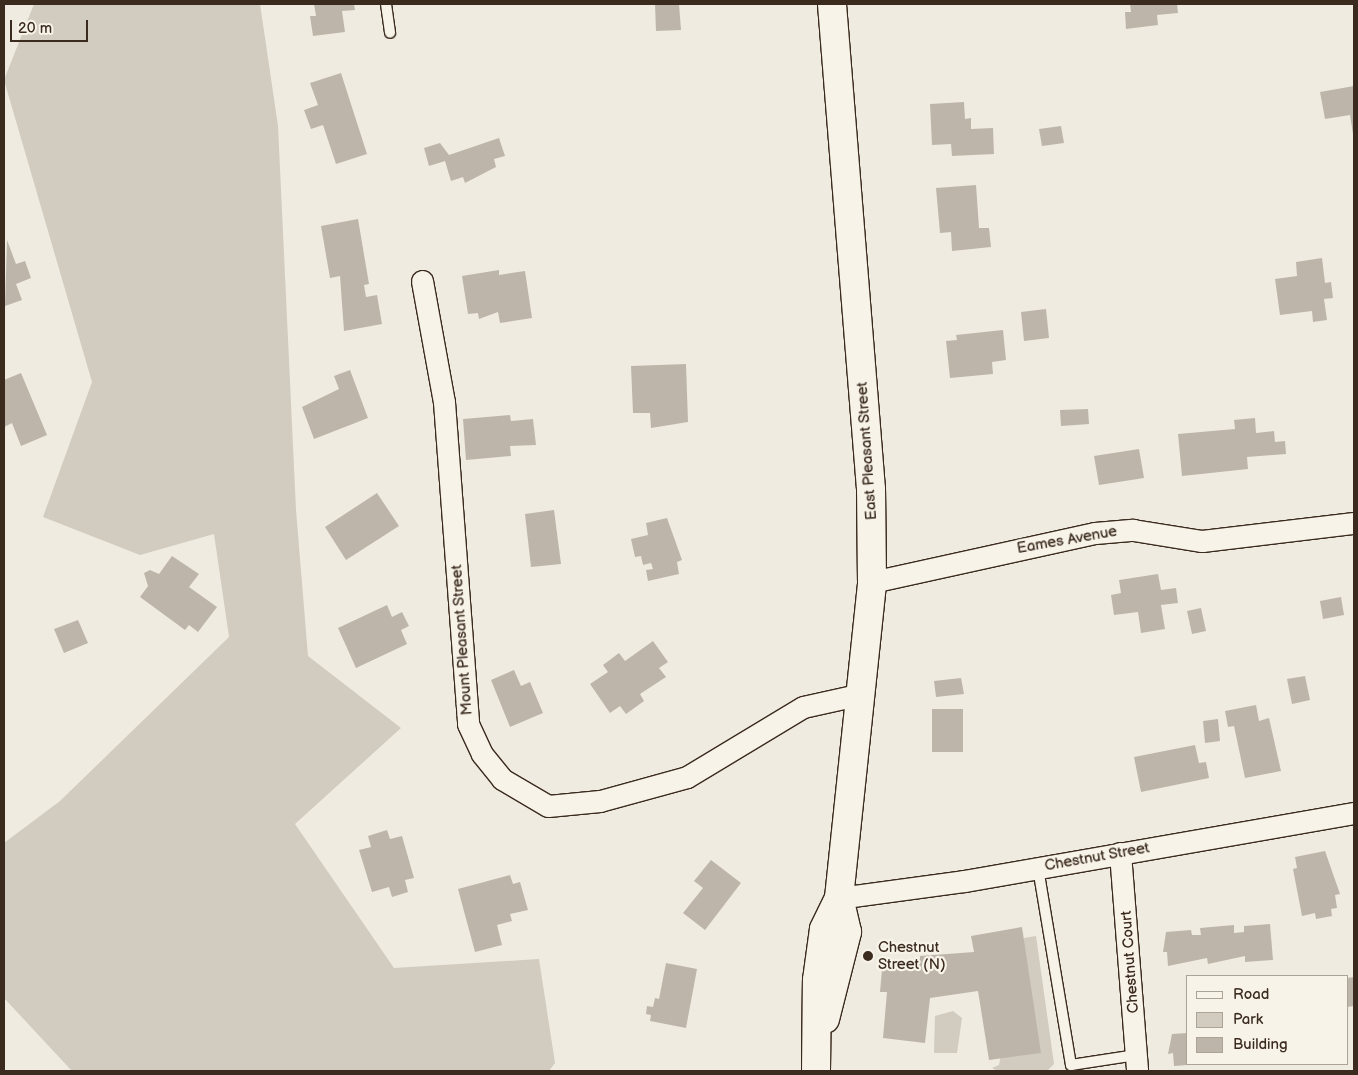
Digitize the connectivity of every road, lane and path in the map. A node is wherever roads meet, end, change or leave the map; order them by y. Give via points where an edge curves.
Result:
1 (386, 4) edge
2 (832, 4) edge
3 (390, 33) dead end
4 (422, 281) dead end
5 (1354, 523) edge
6 (872, 582) junction
7 (861, 694) junction
8 (1354, 813) edge
9 (1120, 853) junction
10 (1038, 868) junction
11 (839, 898) junction
12 (1136, 1063) edge
13 (816, 1071) edge

1 - 3 lane
2 - 6 main road, East Pleasant Street via 871,489
4 - 7 street, Mount Pleasant Street via 444,402 468,724 482,754 502,779 548,806 600,802 687,777 803,707
5 - 6 street, Eames Avenue via 1202,541 1133,530 1096,533
6 - 7 main road, East Pleasant Street
7 - 11 main road, East Pleasant Street
8 - 9 street, Chestnut Street
9 - 10 street, Chestnut Street
9 - 12 street, Chestnut Court
10 - 11 street, Chestnut Street
10 - 12 lane via 1071,1065
11 - 13 main road, East Pleasant Street via 847,932 836,986 818,1036

